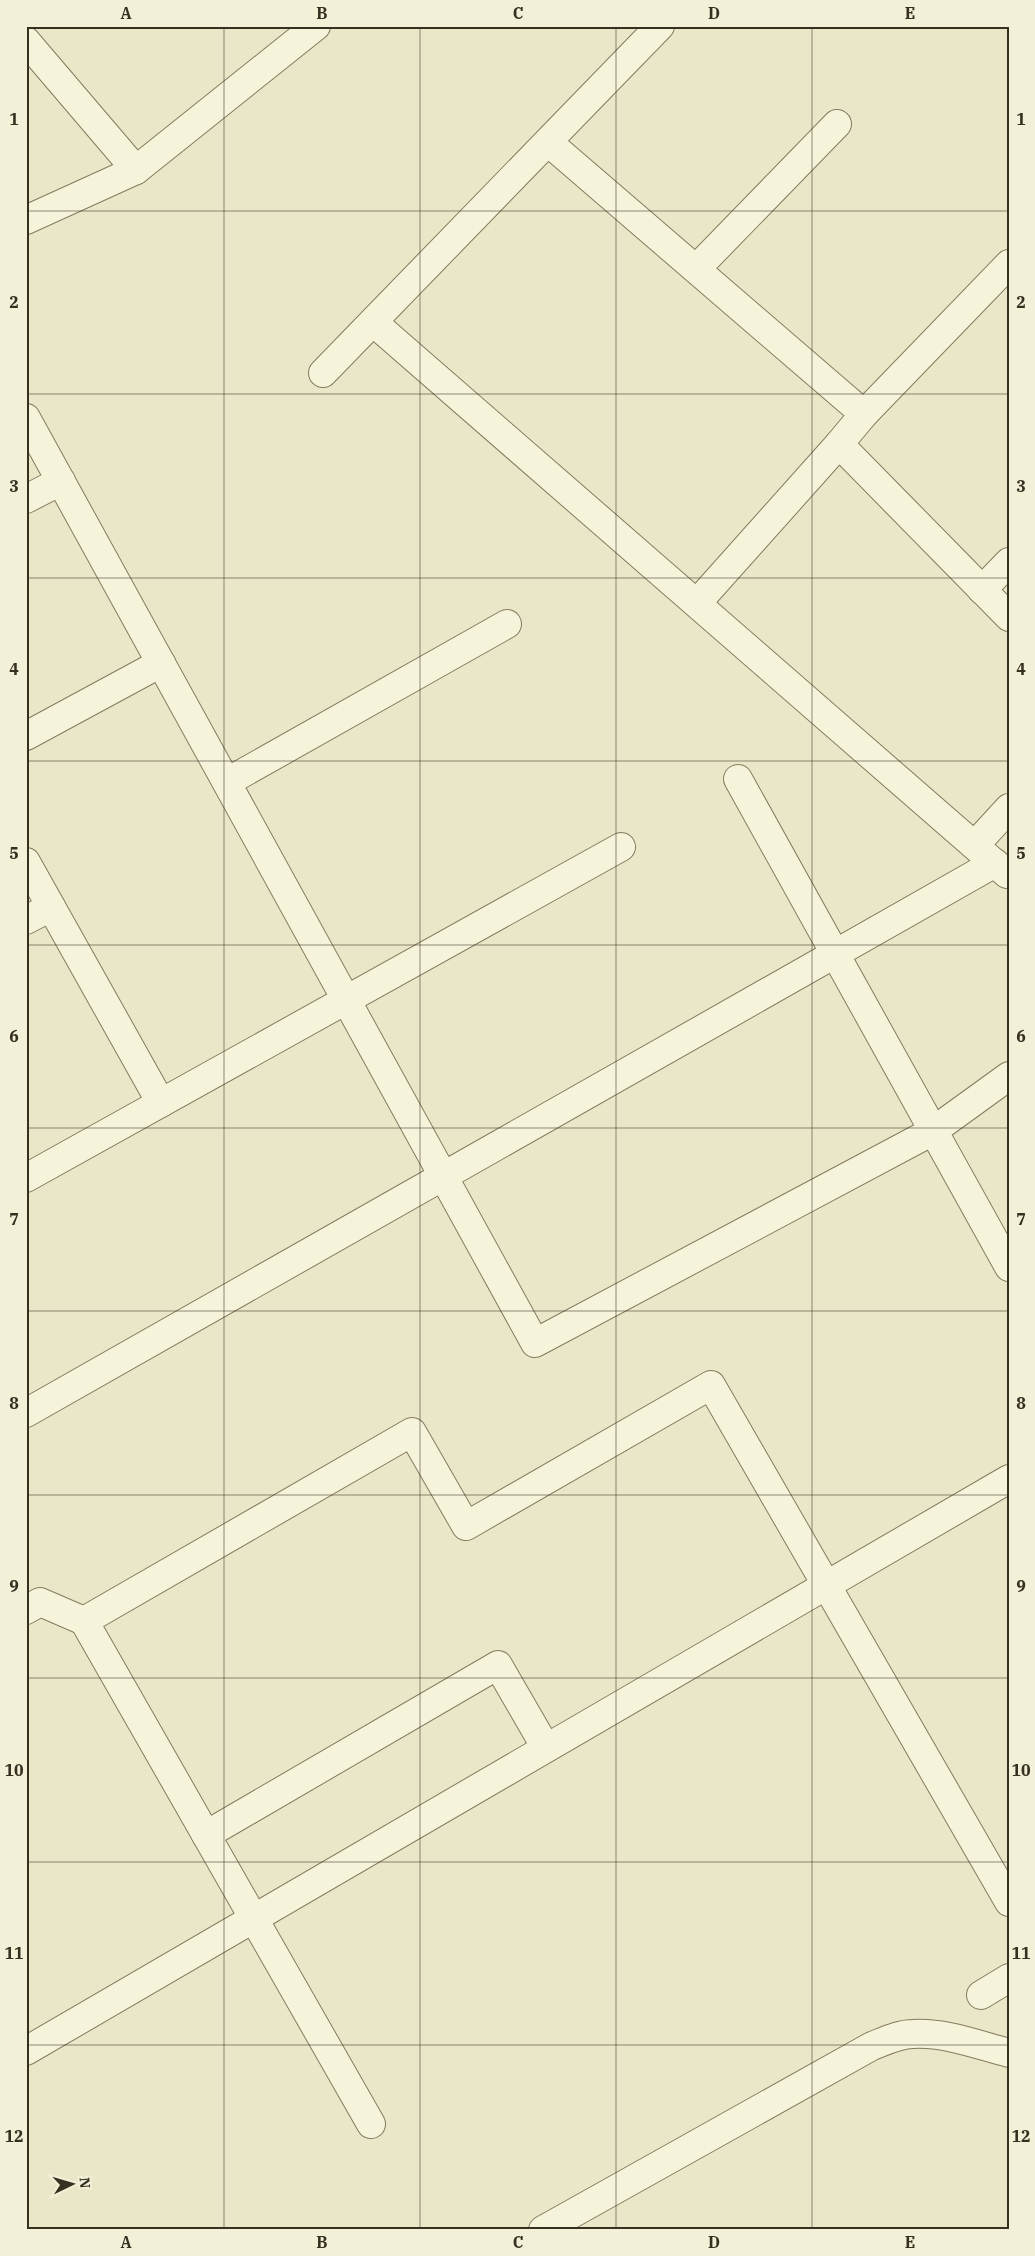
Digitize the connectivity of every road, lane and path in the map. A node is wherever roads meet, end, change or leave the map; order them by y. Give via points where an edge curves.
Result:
1 (316, 26) edge
2 (660, 26) edge
3 (26, 41) edge
4 (837, 124) dead end
5 (548, 142) junction
6 (136, 170) junction
7 (26, 220) edge
8 (1009, 264) edge
9 (696, 269) junction
10 (373, 322) junction
11 (323, 373) dead end
12 (864, 414) junction
13 (26, 418) edge
14 (839, 444) junction
15 (61, 481) junction
16 (26, 498) edge
17 (1009, 562) edge
18 (982, 590) junction
19 (697, 603) junction
20 (1009, 617) edge
21 (507, 624) dead end
22 (161, 663) junction
23 (26, 736) edge
24 (738, 779) dead end
25 (227, 782) junction
26 (1009, 808) edge
27 (975, 845) junction
28 (620, 847) dead end
29 (26, 862) edge
30 (1002, 869) edge
31 (51, 907) junction
32 (26, 920) edge
33 (835, 954) junction
34 (346, 1000) junction
35 (1009, 1076) edge
36 (161, 1103) junction
37 (933, 1131) junction
38 (443, 1176) junction
39 (26, 1178) edge
40 (1009, 1267) edge
41 (26, 1413) edge
42 (1009, 1479) edge
43 (827, 1585) junction
44 (26, 1610) edge
45 (84, 1621) junction
46 (546, 1748) junction
47 (206, 1835) junction
48 (1009, 1902) edge
49 (254, 1919) junction
50 (1009, 1978) edge
51 (981, 1994) dead end
52 (26, 2051) edge
53 (1009, 2053) edge
54 (370, 2124) dead end
55 (543, 2230) edge

1 - 6 street
2 - 5 street
3 - 6 street
4 - 9 street
5 - 9 street
5 - 10 street
6 - 7 street
8 - 12 street
9 - 12 street
10 - 11 street
10 - 19 street
12 - 14 street
13 - 15 street
14 - 18 street
14 - 19 street
15 - 16 street
15 - 22 street
17 - 18 street
18 - 20 street
19 - 27 street
21 - 25 street
22 - 23 street
22 - 25 street
24 - 33 street
25 - 34 street
26 - 27 street
27 - 30 street
28 - 34 street
29 - 31 street
30 - 33 street
31 - 32 street
31 - 36 street
33 - 37 street
33 - 38 street
34 - 36 street
34 - 38 street
35 - 37 street
36 - 39 street
37 - 38 street via 535,1342
37 - 40 street
38 - 41 street
42 - 43 street
43 - 45 street via 711,1384 466,1526 412,1432
43 - 46 street
43 - 48 street
44 - 45 street via 40,1602
45 - 47 street
46 - 47 street via 498,1665
46 - 49 street
47 - 49 street
49 - 52 street
49 - 54 street
50 - 51 street
53 - 55 street via 933,2034 894,2037 872,2046

